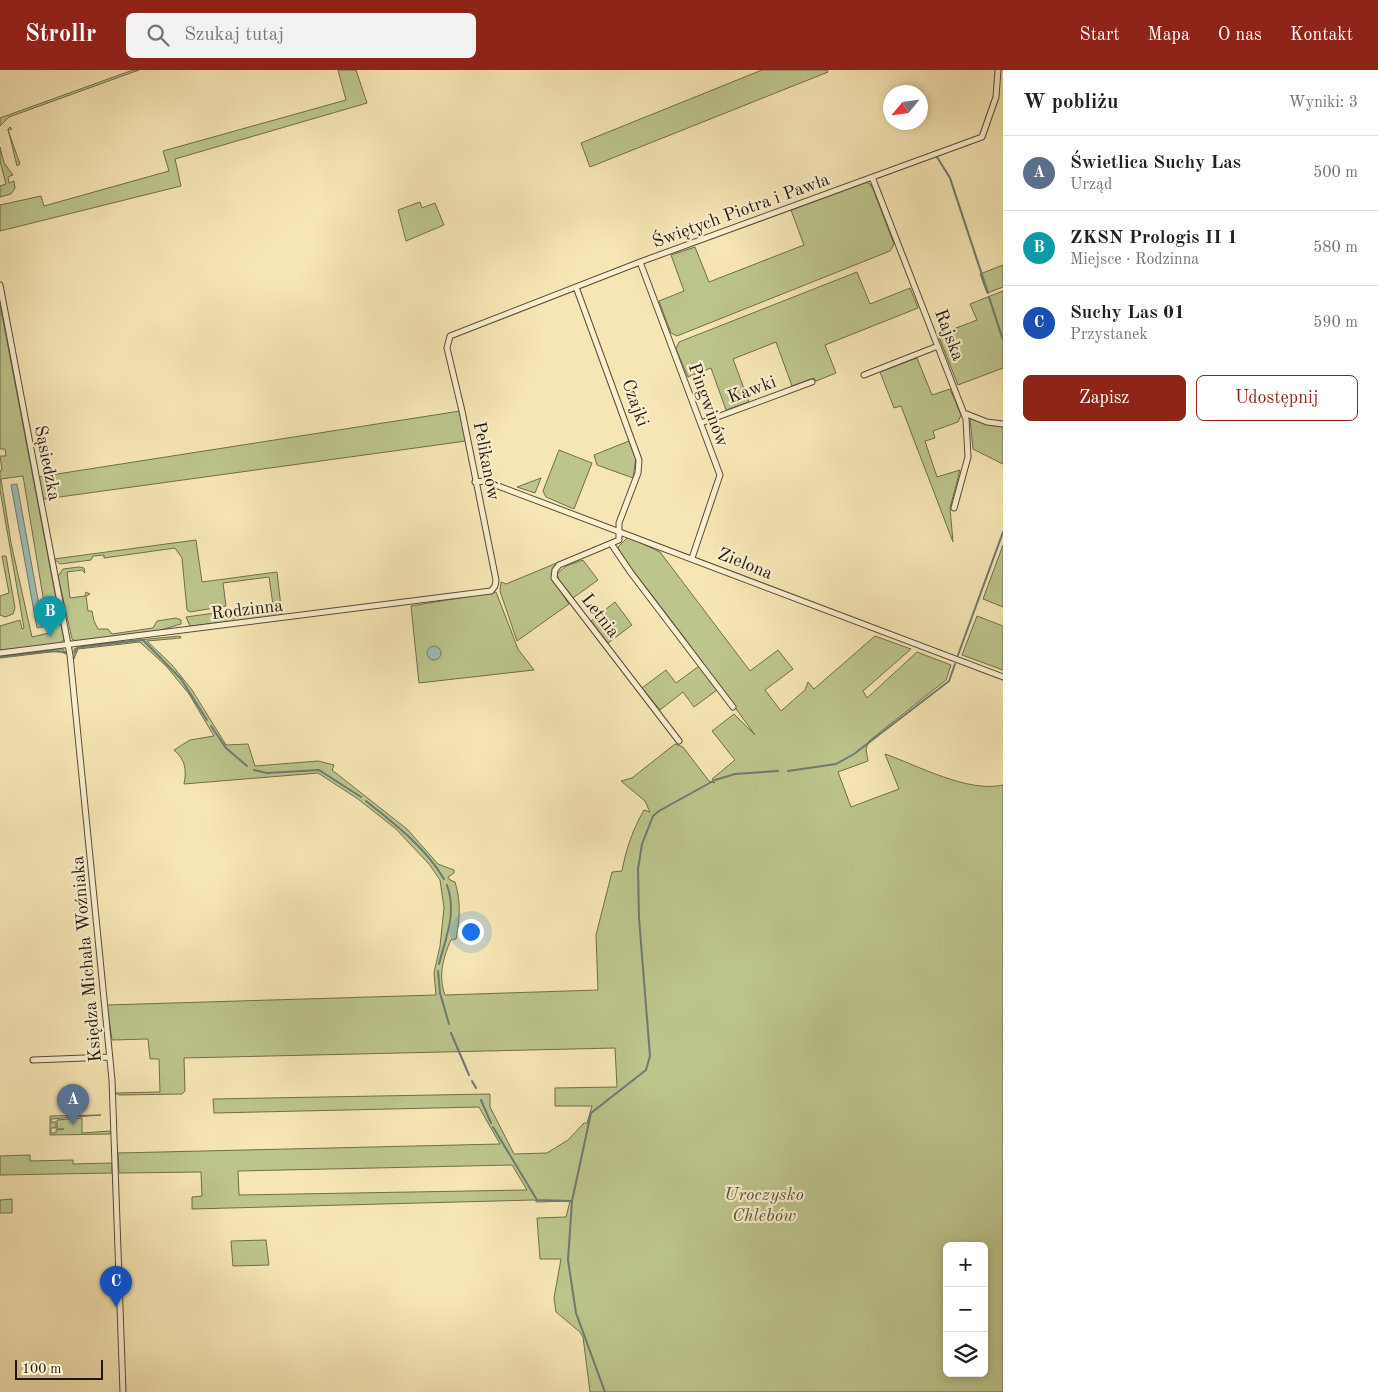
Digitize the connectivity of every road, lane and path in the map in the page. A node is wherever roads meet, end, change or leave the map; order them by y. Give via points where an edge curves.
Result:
1 (998, 70) edge
2 (1003, 95) edge
3 (996, 97) junction
4 (872, 177) junction
5 (640, 262) junction
6 (0, 285) edge
7 (576, 287) junction
8 (447, 341) joint
9 (938, 346) junction
10 (864, 375) dead end
11 (812, 382) dead end
12 (964, 413) junction
13 (701, 424) junction
14 (1003, 424) edge
15 (475, 482) junction
16 (954, 508) dead end
17 (619, 530) junction
18 (612, 545) junction
19 (692, 558) junction
20 (494, 588) joint
21 (68, 645) junction
22 (0, 653) edge
23 (1003, 677) edge
24 (733, 707) dead end
25 (679, 741) dead end
26 (110, 1058) junction
27 (33, 1060) dead end
28 (123, 1392) edge

1 - 3 street, Świętych Piotra i Pawła
2 - 3 street
3 - 4 street, Świętych Piotra i Pawła via 983,136
4 - 5 street, Świętych Piotra i Pawła
4 - 9 street, Rajska
5 - 7 street, Świętych Piotra i Pawła
5 - 13 street, Pingwinów
6 - 21 street, Sąsiedzka
7 - 8 street, Świętych Piotra i Pawła via 459,331
7 - 17 street, Czajki via 640,460
8 - 15 street, Pelikanów
9 - 10 street
9 - 12 street, Rajska
11 - 13 street, Kawki
12 - 14 street
12 - 16 street, Rajska via 968,457
13 - 19 street, Pingwinów via 720,475
15 - 17 street, Zielona via 485,482
15 - 20 street, Pelikanów via 495,577
17 - 18 street via 618,540
17 - 19 street, Zielona
18 - 24 street
18 - 25 street, Letnia via 560,565 554,578
19 - 23 street, Zielona
20 - 21 street, Rodzinna via 479,594
21 - 22 street, Rodzinna
21 - 26 street, Księdza Michała Woźniaka
26 - 27 street
26 - 28 street, Księdza Michała Woźniaka

